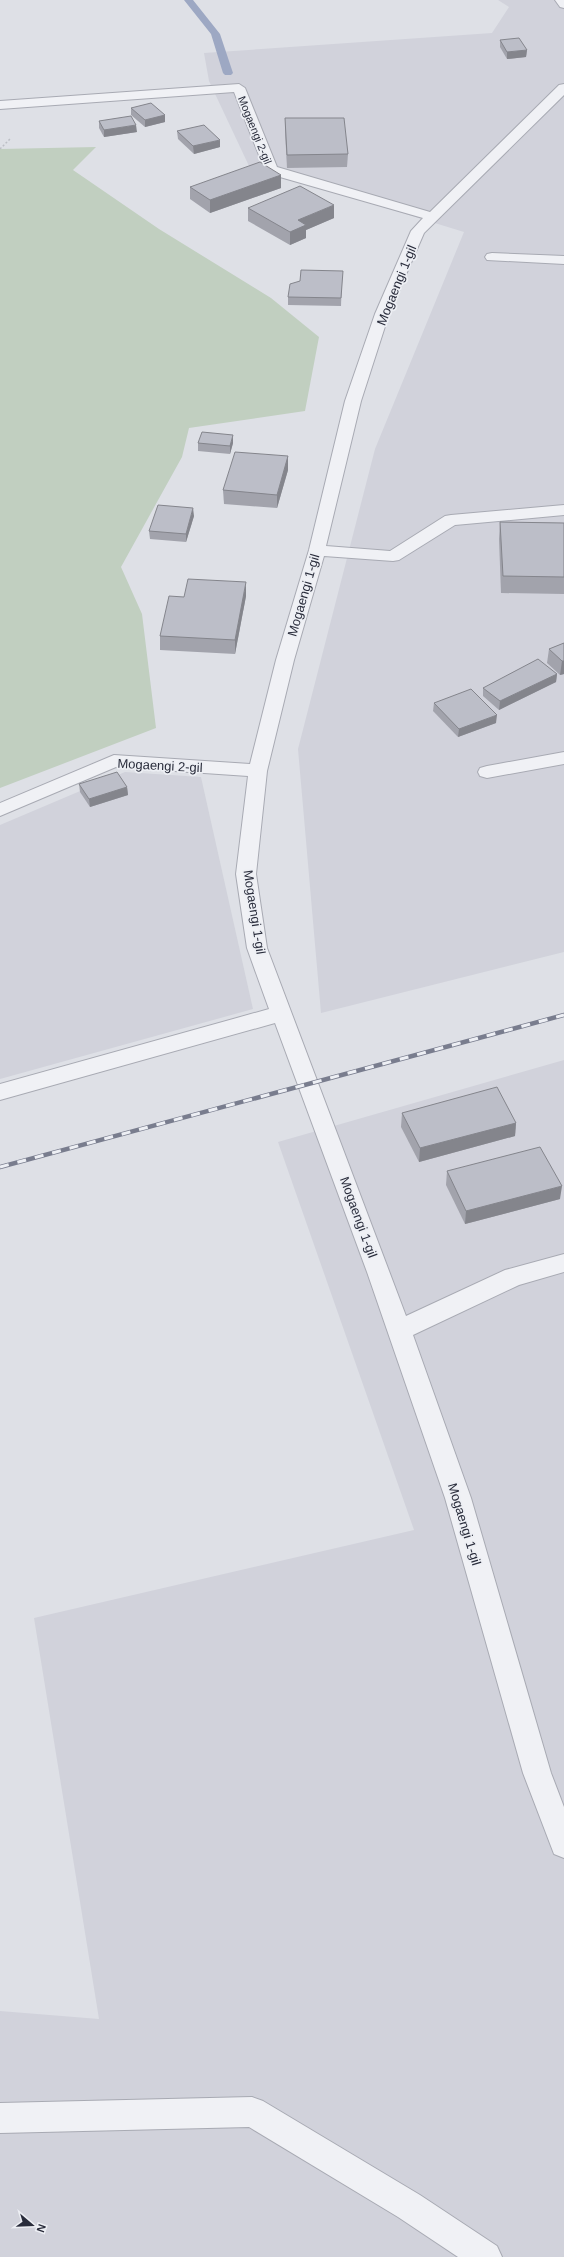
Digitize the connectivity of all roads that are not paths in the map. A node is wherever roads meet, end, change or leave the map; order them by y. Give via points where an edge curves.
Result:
1 (561, 0) edge
2 (564, 4) edge
3 (564, 88) edge
4 (0, 105) edge
5 (433, 217) junction
6 (492, 257) dead end
7 (564, 260) edge
8 (564, 510) edge
9 (316, 550) junction
10 (564, 758) edge
11 (258, 771) junction
12 (487, 772) dead end
13 (0, 810) edge
14 (282, 1014) junction
15 (0, 1092) edge
16 (564, 1263) edge
17 (400, 1330) junction
18 (564, 1844) edge
19 (0, 2118) edge
20 (486, 2257) edge

1 - 2 street
3 - 5 street, Mogaengi 1-gil
4 - 5 street, Mogaengi 2-gil via 238,88 271,170
5 - 9 street, Mogaengi 1-gil via 418,231 382,314 353,401
6 - 7 street
8 - 9 street via 451,520 393,556
9 - 11 street, Mogaengi 1-gil via 285,660
10 - 12 street
11 - 13 street, Mogaengi 2-gil via 114,761
11 - 14 street, Mogaengi 1-gil via 246,874 257,948
14 - 15 street
14 - 17 street, Mogaengi 1-gil
16 - 17 street via 513,1277
17 - 18 street, Mogaengi 1-gil via 458,1498 537,1773
19 - 20 street via 252,2112 409,2206

